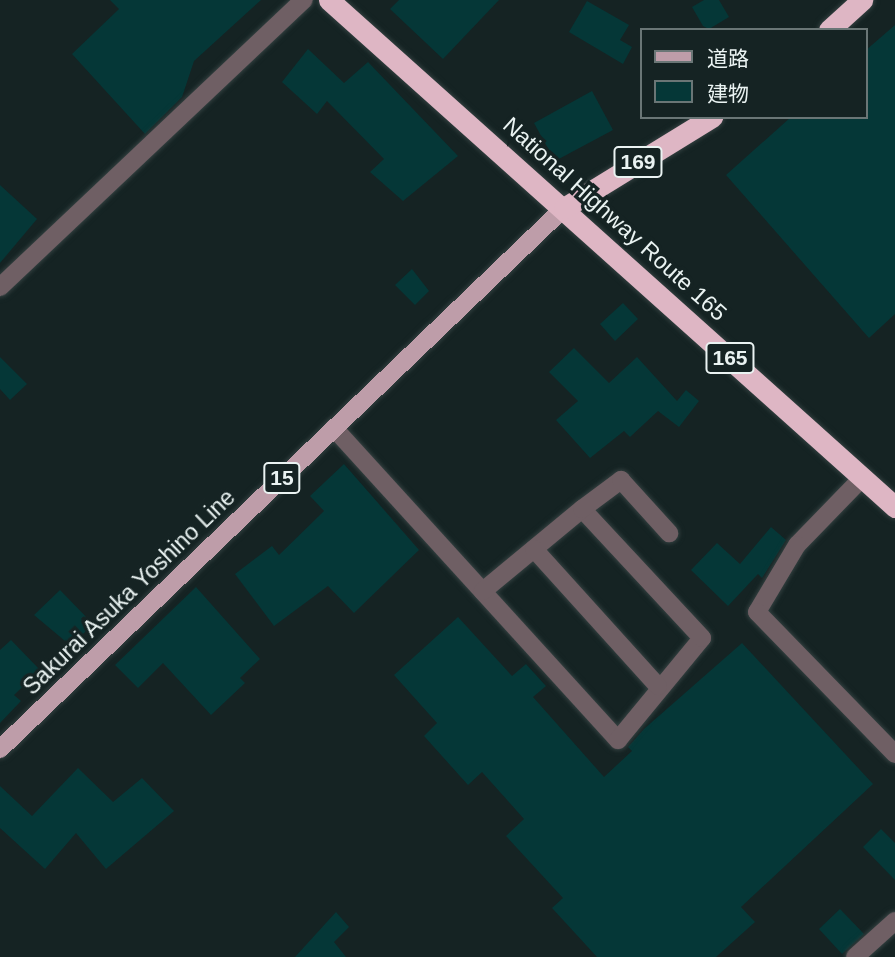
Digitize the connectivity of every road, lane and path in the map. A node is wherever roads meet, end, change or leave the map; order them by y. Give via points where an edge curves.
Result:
1 (304, 0) edge
2 (329, 0) edge
3 (862, 0) edge
4 (831, 28) edge
5 (709, 119) edge
6 (564, 208) junction
7 (0, 287) edge
8 (334, 428) junction
9 (862, 478) junction
10 (895, 508) edge
11 (582, 509) junction
12 (668, 533) dead end
13 (534, 549) junction
14 (483, 591) junction
15 (658, 686) junction
16 (0, 749) edge
17 (895, 754) edge
18 (895, 921) edge
19 (855, 957) edge

1 - 7 street
2 - 6 highway, National Highway Route 165 / 165
3 - 4 highway
5 - 6 highway, 169
6 - 8 main road, Sakurai Asuka Yoshino Line / 15
6 - 9 highway, National Highway Route 165 / 165
8 - 14 street
8 - 16 main road, Sakurai Asuka Yoshino Line / 15
9 - 10 highway, National Highway Route 165 / 165
9 - 17 street via 797,545 757,612
11 - 12 street via 621,480
11 - 13 street
11 - 15 street via 702,638
13 - 14 street
13 - 15 street
14 - 15 street via 618,740
18 - 19 street

